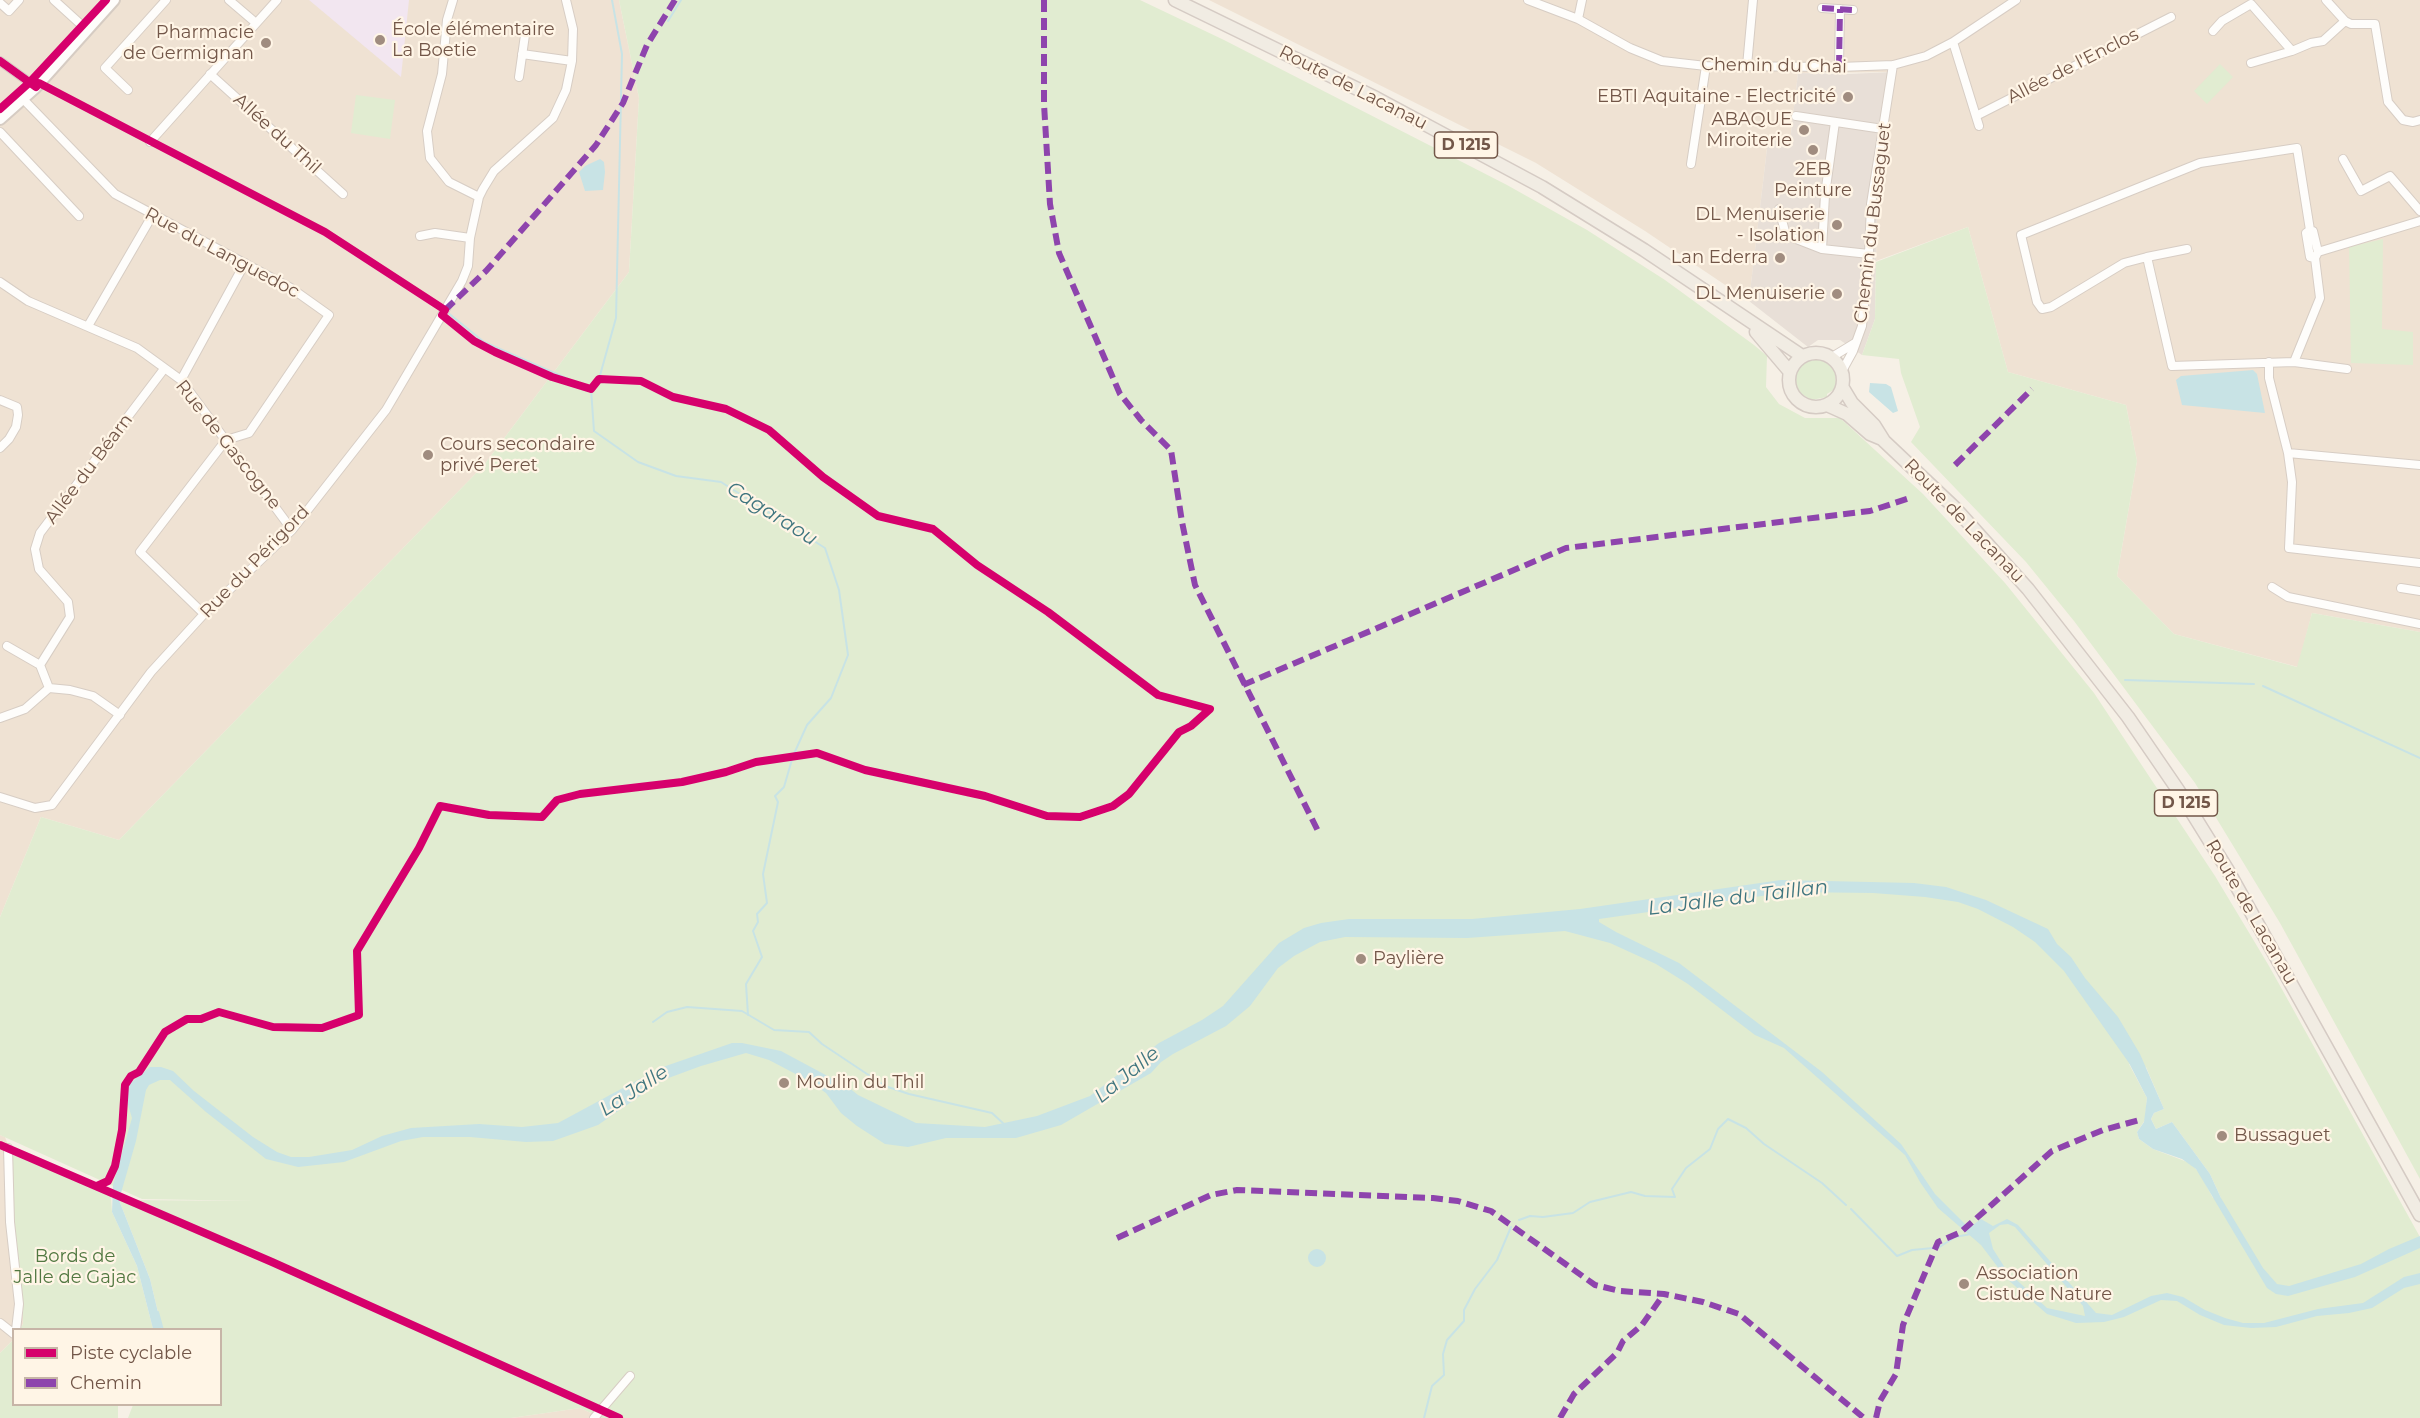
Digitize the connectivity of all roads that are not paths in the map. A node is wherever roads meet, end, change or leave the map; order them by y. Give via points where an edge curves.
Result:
1 (19, 0) edge
2 (54, 0) edge
3 (114, 0) edge
4 (166, 0) edge
5 (230, 0) edge
6 (453, 0) edge
7 (566, 0) edge
8 (1176, 0) edge
9 (1528, 0) edge
10 (1582, 0) edge
11 (1753, 0) edge
12 (2016, 0) edge
13 (2326, 0) edge
14 (271, 2) edge
15 (0, 3) edge
16 (1822, 8) dead end
17 (1840, 9) junction
18 (1853, 10) dead end
19 (2171, 17) dead end
20 (1578, 19) junction
21 (2345, 21) junction
22 (256, 23) junction
23 (526, 28) dead end
24 (87, 30) junction
25 (2213, 31) dead end
26 (1953, 42) junction
27 (2292, 51) junction
28 (522, 54) junction
29 (0, 61) edge
30 (572, 61) junction
31 (2251, 63) dead end
32 (1706, 66) junction
33 (1747, 66) junction
34 (1893, 66) junction
35 (1839, 67) junction
36 (210, 75) junction
37 (519, 76) dead end
38 (36, 87) junction
39 (129, 90) dead end
40 (24, 100) junction
41 (1796, 116) dead end
42 (1976, 116) junction
43 (0, 119) edge
44 (2420, 120) edge
45 (1835, 122) junction
46 (1979, 126) dead end
47 (1882, 129) junction
48 (0, 132) edge
49 (150, 142) dead end
50 (2343, 159) dead end
51 (1691, 164) dead end
52 (343, 194) dead end
53 (479, 197) junction
54 (1779, 209) dead end
55 (2420, 211) edge
56 (79, 216) dead end
57 (152, 216) junction
58 (2420, 221) edge
59 (420, 236) dead end
60 (470, 238) junction
61 (1822, 249) junction
62 (2187, 249) dead end
63 (1869, 254) junction
64 (2316, 255) junction
65 (2147, 257) junction
66 (245, 263) junction
67 (0, 282) edge
68 (1741, 316) junction
69 (88, 326) junction
70 (1855, 343) junction
71 (1802, 356) junction
72 (1832, 357) junction
73 (2269, 362) junction
74 (2294, 362) junction
75 (164, 369) junction
76 (2347, 369) dead end
77 (1842, 371) junction
78 (1790, 372) junction
79 (181, 380) junction
80 (1843, 388) junction
81 (0, 400) edge
82 (1827, 405) junction
83 (226, 440) junction
84 (1884, 441) junction
85 (0, 448) edge
86 (2288, 453) junction
87 (2420, 465) edge
88 (292, 530) junction
89 (2420, 563) edge
90 (2272, 587) dead end
91 (2402, 588) dead end
92 (2420, 591) edge
93 (204, 614) junction
94 (2420, 624) edge
95 (8, 646) dead end
96 (40, 665) junction
97 (49, 688) junction
98 (120, 715) junction
99 (0, 718) edge
100 (0, 797) edge
101 (8, 1148) dead end
102 (2420, 1215) edge
103 (0, 1323) edge
104 (16, 1328) edge
105 (12, 1332) edge
106 (630, 1376) dead end
107 (594, 1418) edge

1 - 15 street via 9,11
2 - 24 street
3 - 24 main road
4 - 39 street via 105,69
5 - 22 street
6 - 53 street via 442,74 427,130 430,158 449,182
7 - 30 street, Rue du Périgord via 573,29
8 - 68 main road, Route de Lacanau / D 1215 via 1500,163 1607,226
9 - 20 street, Chemin du Chai
10 - 20 street
11 - 33 street
12 - 26 street, Chemin du Chai
13 - 21 street
14 - 22 street
16 - 17 street
17 - 18 street
17 - 35 street
19 - 42 street, Allée de l'Enclos
20 - 32 street, Chemin du Chai via 1662,61
21 - 27 street via 2323,41
21 - 44 street via 2375,24 2388,102 2403,120
22 - 36 street
23 - 28 street
24 - 38 main road
25 - 27 street via 2251,4
26 - 34 street, Chemin du Chai
26 - 42 street
27 - 31 street
28 - 30 street
28 - 37 street
29 - 38 street
30 - 53 street, Rue du Périgord via 566,90 553,118 494,171
32 - 33 street, Chemin du Chai
32 - 51 street
33 - 35 street, Chemin du Chai
34 - 35 street, Chemin du Chai
34 - 47 street, Chemin du Bussaguet
36 - 49 street
36 - 52 street, Allée du Thil
38 - 40 main road
40 - 43 main road
40 - 57 street, Rue du Languedoc via 115,195
41 - 45 street
42 - 46 street
45 - 47 street
45 - 61 street
47 - 63 street, Chemin du Bussaguet via 1871,204
48 - 56 street
50 - 55 street via 2361,190 2390,176
53 - 60 street, Rue du Périgord
54 - 61 street via 1786,235
57 - 66 street, Rue du Languedoc
57 - 69 street
58 - 64 street
59 - 60 street via 435,233
60 - 88 street, Rue du Périgord via 468,266 462,281 386,410
61 - 63 street
62 - 65 street
63 - 70 street, Chemin du Bussaguet via 1862,326
64 - 65 street via 2297,147 2200,163 2021,235 2042,309 2124,262
64 - 74 street via 2320,298
65 - 73 street via 2172,366
66 - 79 street
66 - 83 street, Rue du Languedoc via 329,315 249,433
67 - 69 street, Rue de Gascogne via 28,301
68 - 71 main road, D 1215
68 - 78 main road, D 1215
69 - 75 street, Rue de Gascogne via 137,348
70 - 72 street
70 - 77 street, Chemin du Bussaguet
71 - 72 main road via 1815,352
71 - 78 main road
72 - 77 main road
73 - 74 street
73 - 86 street via 2269,378
74 - 76 street
75 - 79 street, Rue de Gascogne
75 - 96 street, Allée du Béarn via 40,533 35,549 39,569 68,602 70,617
77 - 80 main road
78 - 82 main road via 1790,390 1797,400 1818,408
79 - 83 street, Rue de Gascogne
80 - 82 main road via 1835,401
80 - 84 main road, D 1215
81 - 85 street via 16,407 18,415 16,427
82 - 84 main road, D 1215 via 1847,414
83 - 88 street, Rue de Gascogne
83 - 93 street via 140,552
84 - 102 main road, Route de Lacanau / D 1215 via 2002,559 2128,717 2227,869
86 - 87 street
86 - 89 street via 2292,482 2289,548
88 - 93 street, Rue du Périgord
90 - 94 street via 2288,597
91 - 92 street
93 - 98 street, Rue du Périgord via 151,672
95 - 96 street
96 - 97 street
97 - 98 street via 93,696
97 - 99 street via 25,709
98 - 100 street, Rue du Périgord via 52,805 35,808
101 - 104 street via 10,1222 19,1304
103 - 105 street
106 - 107 street

